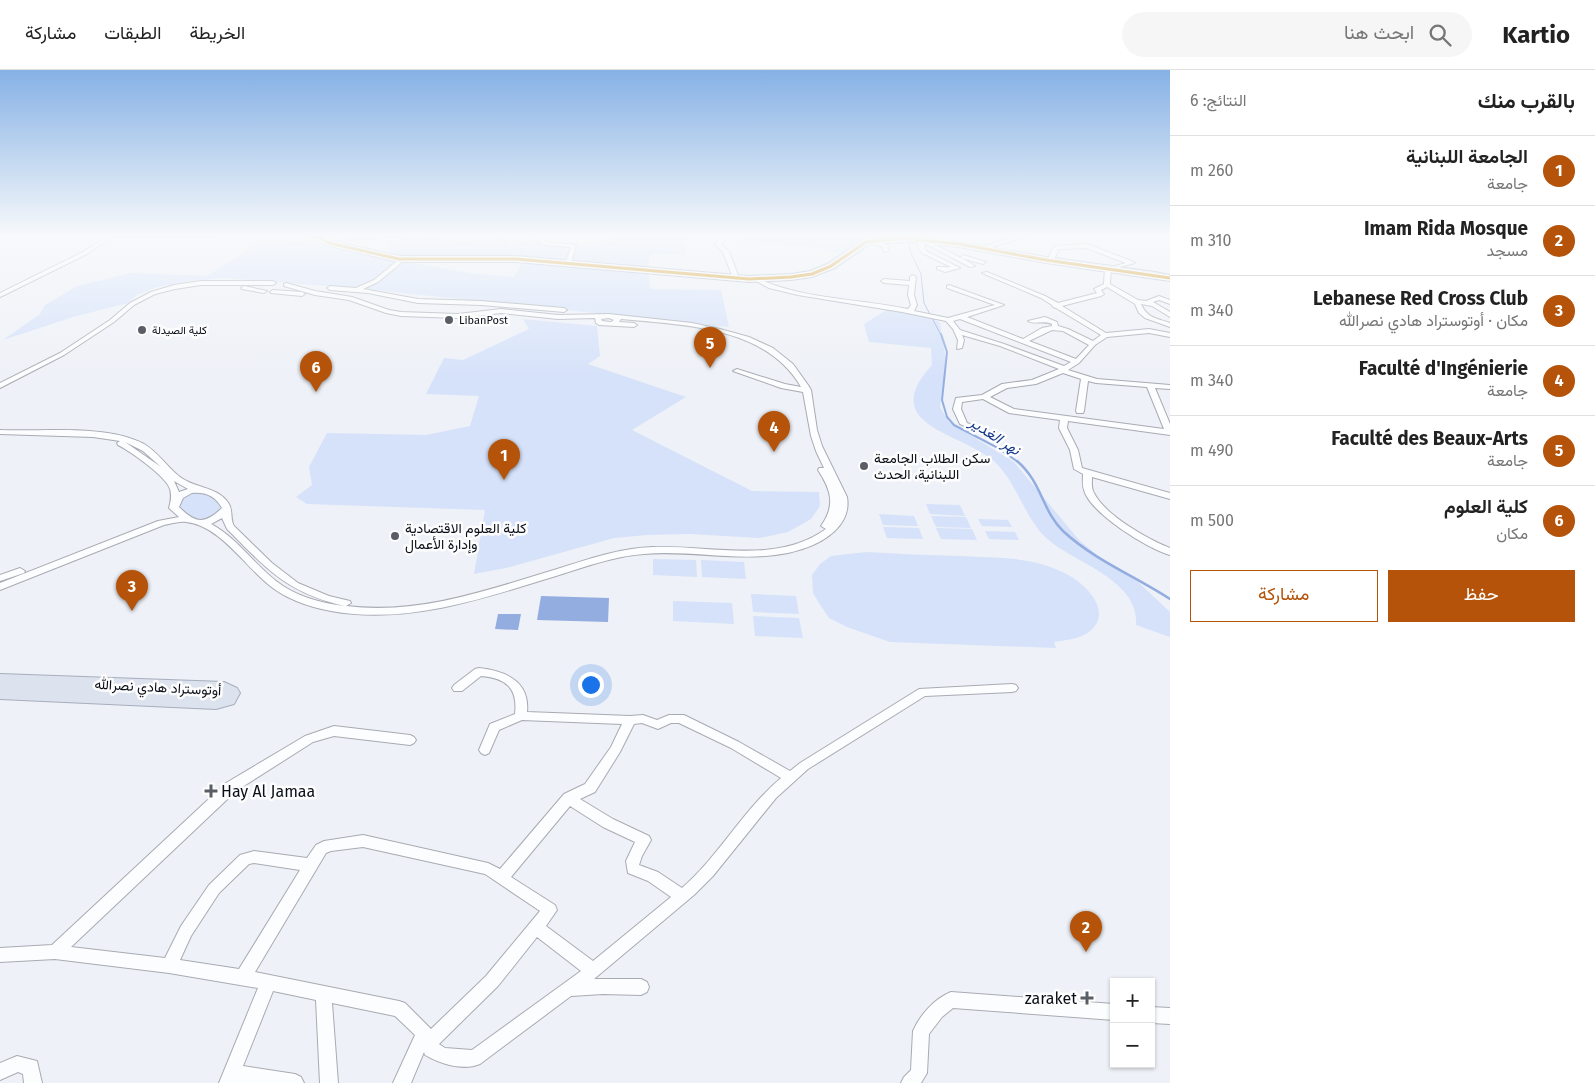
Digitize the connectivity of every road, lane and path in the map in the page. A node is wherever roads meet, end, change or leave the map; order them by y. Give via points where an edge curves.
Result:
1 (28, 281) edge
2 (376, 281) edge
3 (378, 281) edge
4 (760, 281) edge
5 (912, 281) edge
6 (1005, 281) edge
7 (1108, 281) edge
8 (273, 283) junction
9 (285, 285) junction
10 (1107, 285) junction
11 (949, 286) dead end
12 (264, 291) junction
13 (273, 292) junction
14 (372, 292) junction
15 (355, 293) junction
16 (0, 295) edge
17 (438, 302) junction
18 (1136, 302) junction
19 (1148, 302) junction
20 (1170, 302) edge
21 (481, 303) junction
22 (1055, 306) junction
23 (910, 312) junction
24 (436, 314) junction
25 (1170, 315) edge
26 (420, 317) junction
27 (961, 317) junction
28 (610, 318) junction
29 (944, 319) junction
30 (1030, 321) dead end
31 (599, 323) junction
32 (1170, 325) edge
33 (1055, 326) junction
34 (957, 331) junction
35 (1105, 335) junction
36 (1170, 335) edge
37 (1024, 341) junction
38 (1093, 344) junction
39 (75, 346) junction
40 (83, 346) junction
41 (960, 348) dead end
42 (1077, 362) junction
43 (1064, 369) junction
44 (737, 371) dead end
45 (1085, 377) junction
46 (1150, 385) junction
47 (0, 386) edge
48 (1170, 387) edge
49 (803, 390) junction
50 (0, 391) edge
51 (984, 397) junction
52 (1080, 411) dead end
53 (1064, 417) junction
54 (0, 432) edge
55 (1170, 432) edge
56 (987, 433) dead end
57 (0, 437) edge
58 (1086, 473) junction
59 (201, 490) junction
60 (1170, 496) edge
61 (175, 503) junction
62 (227, 509) junction
63 (188, 519) junction
64 (199, 522) junction
65 (1170, 552) edge
66 (0, 578) edge
67 (0, 587) edge
68 (297, 587) junction
69 (488, 590) junction
70 (286, 592) junction
71 (0, 681) edge
72 (458, 688) dead end
73 (1012, 688) dead end
74 (0, 692) edge
75 (521, 716) junction
76 (630, 720) junction
77 (410, 740) dead end
78 (485, 750) dead end
79 (790, 777) junction
80 (569, 798) junction
81 (310, 865) junction
82 (502, 877) junction
83 (682, 897) junction
84 (538, 928) junction
85 (55, 952) junction
86 (0, 955) edge
87 (169, 966) junction
88 (593, 971) junction
89 (243, 977) junction
90 (268, 983) junction
91 (641, 987) dead end
92 (567, 989) junction
93 (324, 995) junction
94 (1110, 1012) edge
95 (1155, 1015) edge
96 (1170, 1016) edge
97 (426, 1038) junction
98 (0, 1072) edge
99 (229, 1078) edge
100 (34, 1083) edge
101 (295, 1083) edge
102 (328, 1083) edge
103 (402, 1083) edge
104 (910, 1083) edge

1 - 16 street
2 - 15 street
3 - 14 street
4 - 23 street via 798,293
5 - 23 street via 914,305
6 - 22 street
7 - 10 street
8 - 9 street
8 - 12 street via 263,287
8 - 39 street via 201,283 160,291 137,301
9 - 13 street via 284,289
9 - 15 street
9 - 24 street via 350,298 393,313
10 - 18 street
10 - 22 street via 1097,289 1099,295
11 - 27 street via 1001,305
12 - 13 street
12 - 40 street via 211,285 166,291 142,302
13 - 26 street via 329,297 387,314
14 - 15 street
14 - 17 street
15 - 24 street via 394,310
17 - 21 street
17 - 24 street via 429,308
17 - 24 street via 446,303 446,308
18 - 19 street
18 - 32 street via 1147,317
19 - 20 street via 1159,298
19 - 25 street
21 - 24 street via 484,308 477,311
21 - 28 street
22 - 35 street
23 - 29 street
24 - 26 street
24 - 26 street
24 - 28 street via 501,312
24 - 31 street via 505,314
27 - 29 street
27 - 37 street
28 - 31 street
28 - 31 street via 598,318
28 - 49 street via 702,327 746,338 768,348 788,364 800,378
29 - 34 street
30 - 33 street via 1045,319
33 - 37 street via 1043,329
33 - 38 street
34 - 41 street via 962,340
34 - 43 street
35 - 36 street via 1149,331
35 - 38 street
37 - 42 street
38 - 42 street
39 - 40 street
39 - 47 street
40 - 50 street
42 - 43 street
43 - 45 street
43 - 51 street via 1033,382 1005,386
44 - 49 street
45 - 46 street
45 - 52 street
46 - 48 street
46 - 55 street
49 - 69 street via 816,439 844,512 830,530 816,539 790,548 761,552 631,552
51 - 53 street via 1012,411
51 - 56 street via 959,400 957,409 964,424
53 - 55 street
53 - 58 street via 1063,428 1074,450 1078,469
54 - 59 street via 128,440 146,448 183,482
57 - 61 street via 121,443 137,452 170,482 174,488
58 - 60 street
58 - 65 street via 1088,490 1098,504 1130,532
59 - 61 street via 187,492
59 - 62 street via 219,496
61 - 63 street via 180,514
61 - 66 street via 162,517 149,523
62 - 64 street via 214,520
62 - 68 street via 230,527 282,578
63 - 64 street
63 - 67 street via 161,523
64 - 70 street via 220,532 271,582
68 - 69 street via 314,596 340,602 392,606
68 - 70 street
69 - 70 street via 427,608 366,612 317,604
71 - 74 highway, أوتوستراد هادي نصرالله via 224,689 230,693 227,699 216,702
72 - 75 street via 479,672 494,673 510,680 522,697
73 - 79 street via 923,692
75 - 76 street
75 - 78 street via 494,727
76 - 79 street via 643,719 658,725 680,718
76 - 80 street via 616,750 590,788
77 - 85 street via 334,731 309,739 231,787
79 - 83 street via 771,794 708,872
80 - 82 street
80 - 83 street via 608,823 644,840 635,856 633,869 661,879
81 - 82 street via 321,849 329,845 362,841 488,869
81 - 87 street via 254,857 245,859 214,890 186,931
81 - 89 street
82 - 84 street via 550,910
83 - 88 street
84 - 88 street
84 - 97 street via 492,981
85 - 86 street
85 - 87 street
87 - 89 street
88 - 92 street
89 - 90 street
90 - 93 street
90 - 99 street
91 - 92 street
92 - 97 street via 474,1058 444,1056 431,1048
93 - 97 street via 398,1009
93 - 102 street
94 - 104 street via 951,1000 921,1031 919,1073
95 - 96 street
97 - 103 street
98 - 100 street via 17,1064 31,1067
99 - 101 street

